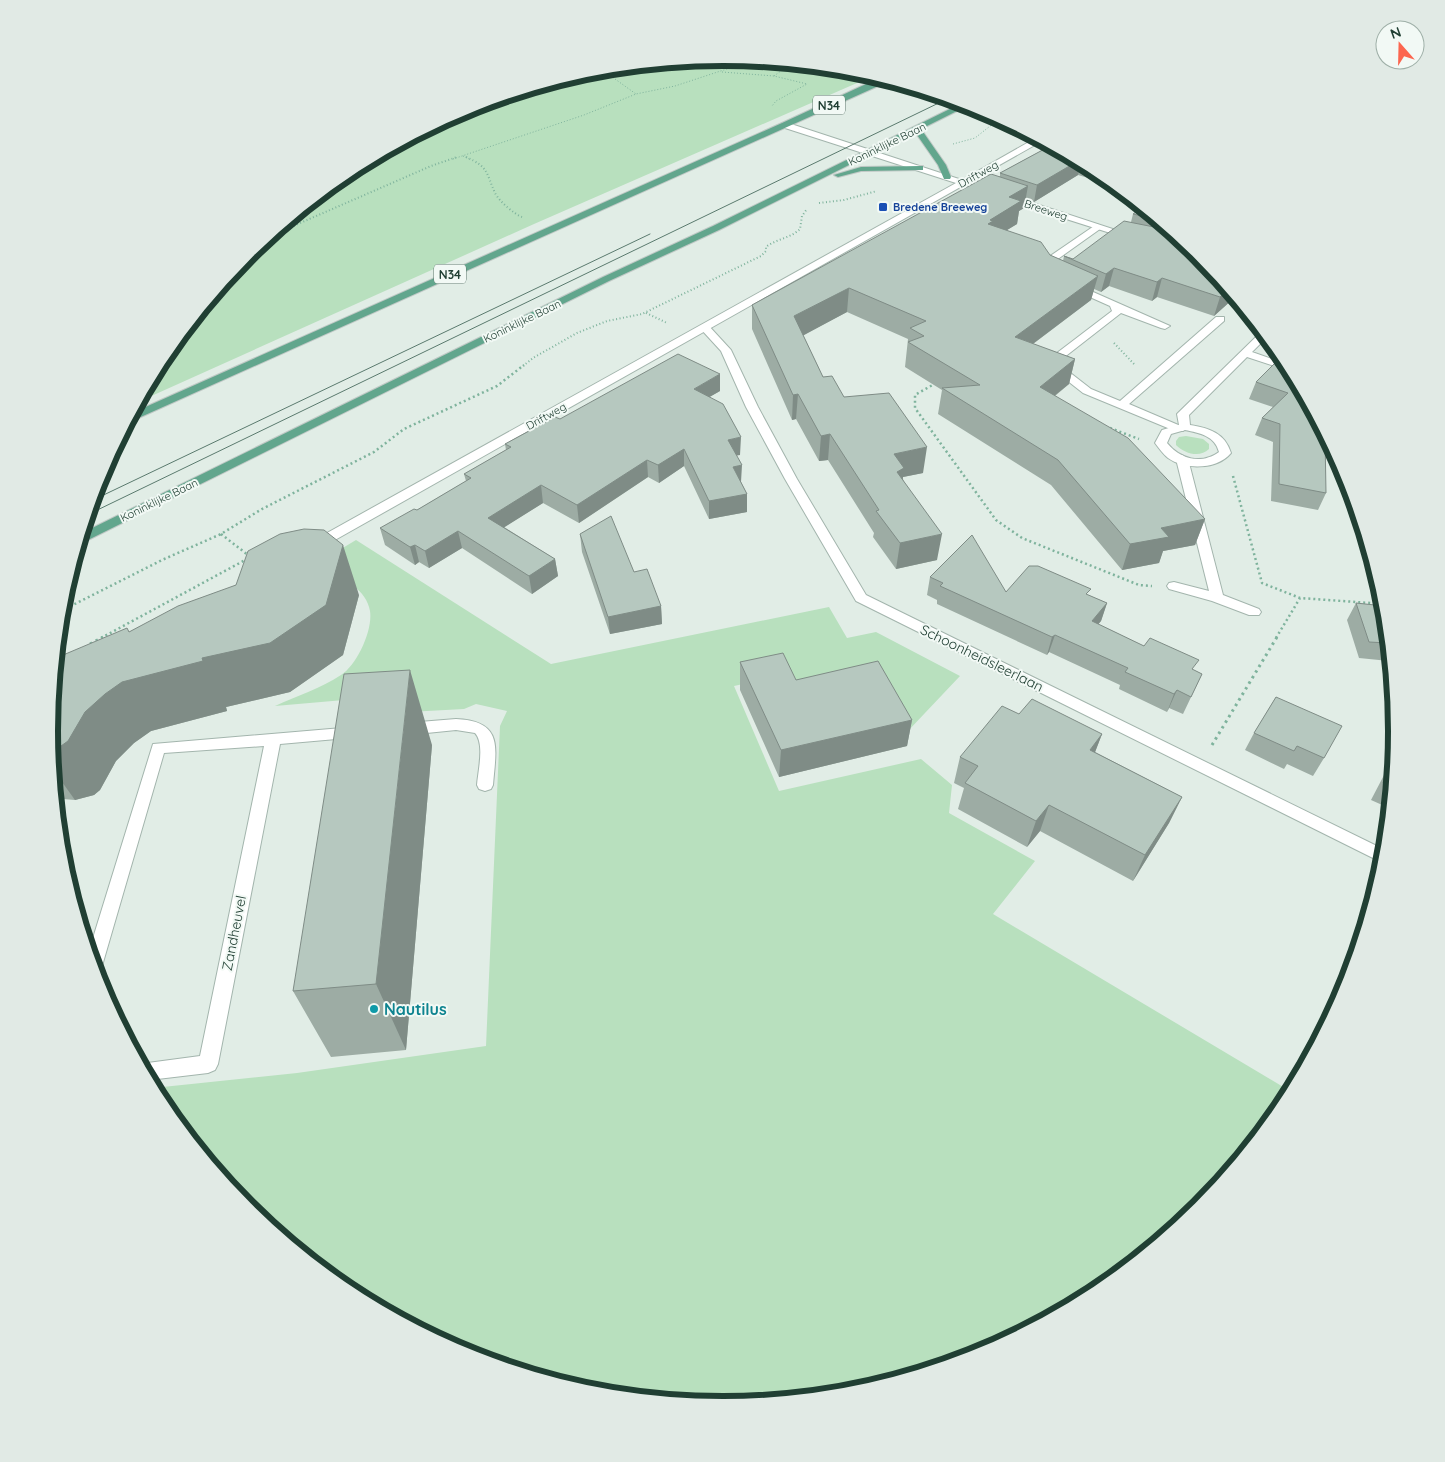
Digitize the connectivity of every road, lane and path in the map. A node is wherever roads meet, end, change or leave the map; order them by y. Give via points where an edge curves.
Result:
1 (736, 66) edge
2 (784, 69) edge
3 (720, 72) junction
4 (611, 76) edge
5 (774, 76) junction
6 (874, 84) edge
7 (636, 94) junction
8 (956, 109) edge
9 (800, 118) junction
10 (993, 124) edge
11 (785, 125) junction
12 (917, 129) junction
13 (952, 144) dead end
14 (1033, 144) edge
15 (870, 152) junction
16 (462, 156) junction
17 (920, 168) junction
18 (947, 177) junction
19 (814, 180) junction
20 (968, 184) junction
21 (881, 190) dead end
22 (996, 194) edge
23 (818, 203) dead end
24 (810, 206) dead end
25 (1097, 227) junction
26 (286, 229) edge
27 (550, 230) junction
28 (1135, 238) edge
29 (1115, 307) junction
30 (645, 313) junction
31 (1220, 319) dead end
32 (672, 326) dead end
33 (1165, 326) dead end
34 (704, 327) junction
35 (1259, 339) edge
36 (1114, 342) dead end
37 (1245, 353) junction
38 (1276, 364) edge
39 (1152, 377) junction
40 (940, 382) edge
41 (1121, 405) junction
42 (138, 414) edge
43 (1107, 426) edge
44 (1182, 428) junction
45 (1161, 444) junction
46 (1182, 459) junction
47 (1218, 460) junction
48 (221, 534) junction
49 (87, 535) edge
50 (299, 554) edge
51 (250, 557) edge
52 (1174, 586) joint
53 (1217, 598) junction
54 (1300, 598) junction
55 (1375, 603) edge
56 (69, 607) edge
57 (1254, 612) dead end
58 (390, 730) edge
59 (371, 732) edge
60 (273, 739) junction
61 (1200, 766) junction
62 (485, 784) dead end
63 (1376, 853) edge
64 (96, 954) edge
65 (152, 1071) edge

1 - 3 path
2 - 5 path
3 - 5 path
3 - 7 path
4 - 7 path
5 - 9 path via 807,84 776,101 771,108
6 - 9 main road, N34
7 - 16 path
8 - 12 main road, Koninklijke Baan
9 - 11 main road, N34
10 - 13 path via 975,138
11 - 15 street
11 - 27 main road, N34
12 - 15 main road, Koninklijke Baan
12 - 18 main road
14 - 20 street, Driftweg
15 - 17 street
15 - 19 main road, Koninklijke Baan
16 - 26 path
16 - 27 path via 479,164 490,176 496,195 517,215
17 - 18 street
17 - 19 main road via 861,170
18 - 20 street
19 - 49 main road, Koninklijke Baan
20 - 34 street, Driftweg
21 - 23 path
22 - 25 street, Breeweg
24 - 30 path via 804,211 802,228 796,234 772,241 761,256
25 - 28 street, Breeweg
25 - 29 street via 1043,265 1049,275 1115,304
27 - 42 main road, N34
29 - 33 street
29 - 41 street via 1117,312 1057,358 1059,369 1087,390
30 - 32 path
30 - 48 path via 607,321 577,333 534,358 497,386 404,429 374,452 262,509
31 - 39 street
34 - 50 street, Driftweg
34 - 61 street, Schoonheidsleerlaan via 726,350 790,479 861,598
35 - 37 street
36 - 39 path via 1132,362
37 - 38 street
37 - 44 street via 1183,414
39 - 41 street
40 - 52 path via 915,395 915,408 996,520 1022,538 1139,585
41 - 44 street
43 - 45 path via 1151,444
44 - 45 street via 1166,432
44 - 47 street via 1201,430 1224,444 1225,453
45 - 46 street via 1173,456
46 - 47 street via 1197,463
46 - 53 street
47 - 54 path via 1233,474 1262,583
48 - 51 path
48 - 56 path
52 - 53 street
53 - 57 street
54 - 55 path
54 - 61 path
58 - 62 street via 458,725 481,729 486,744
59 - 60 street
60 - 64 street via 158,748
60 - 65 street, Zandheuvel via 208,1064
61 - 63 street, Schoonheidsleerlaan

